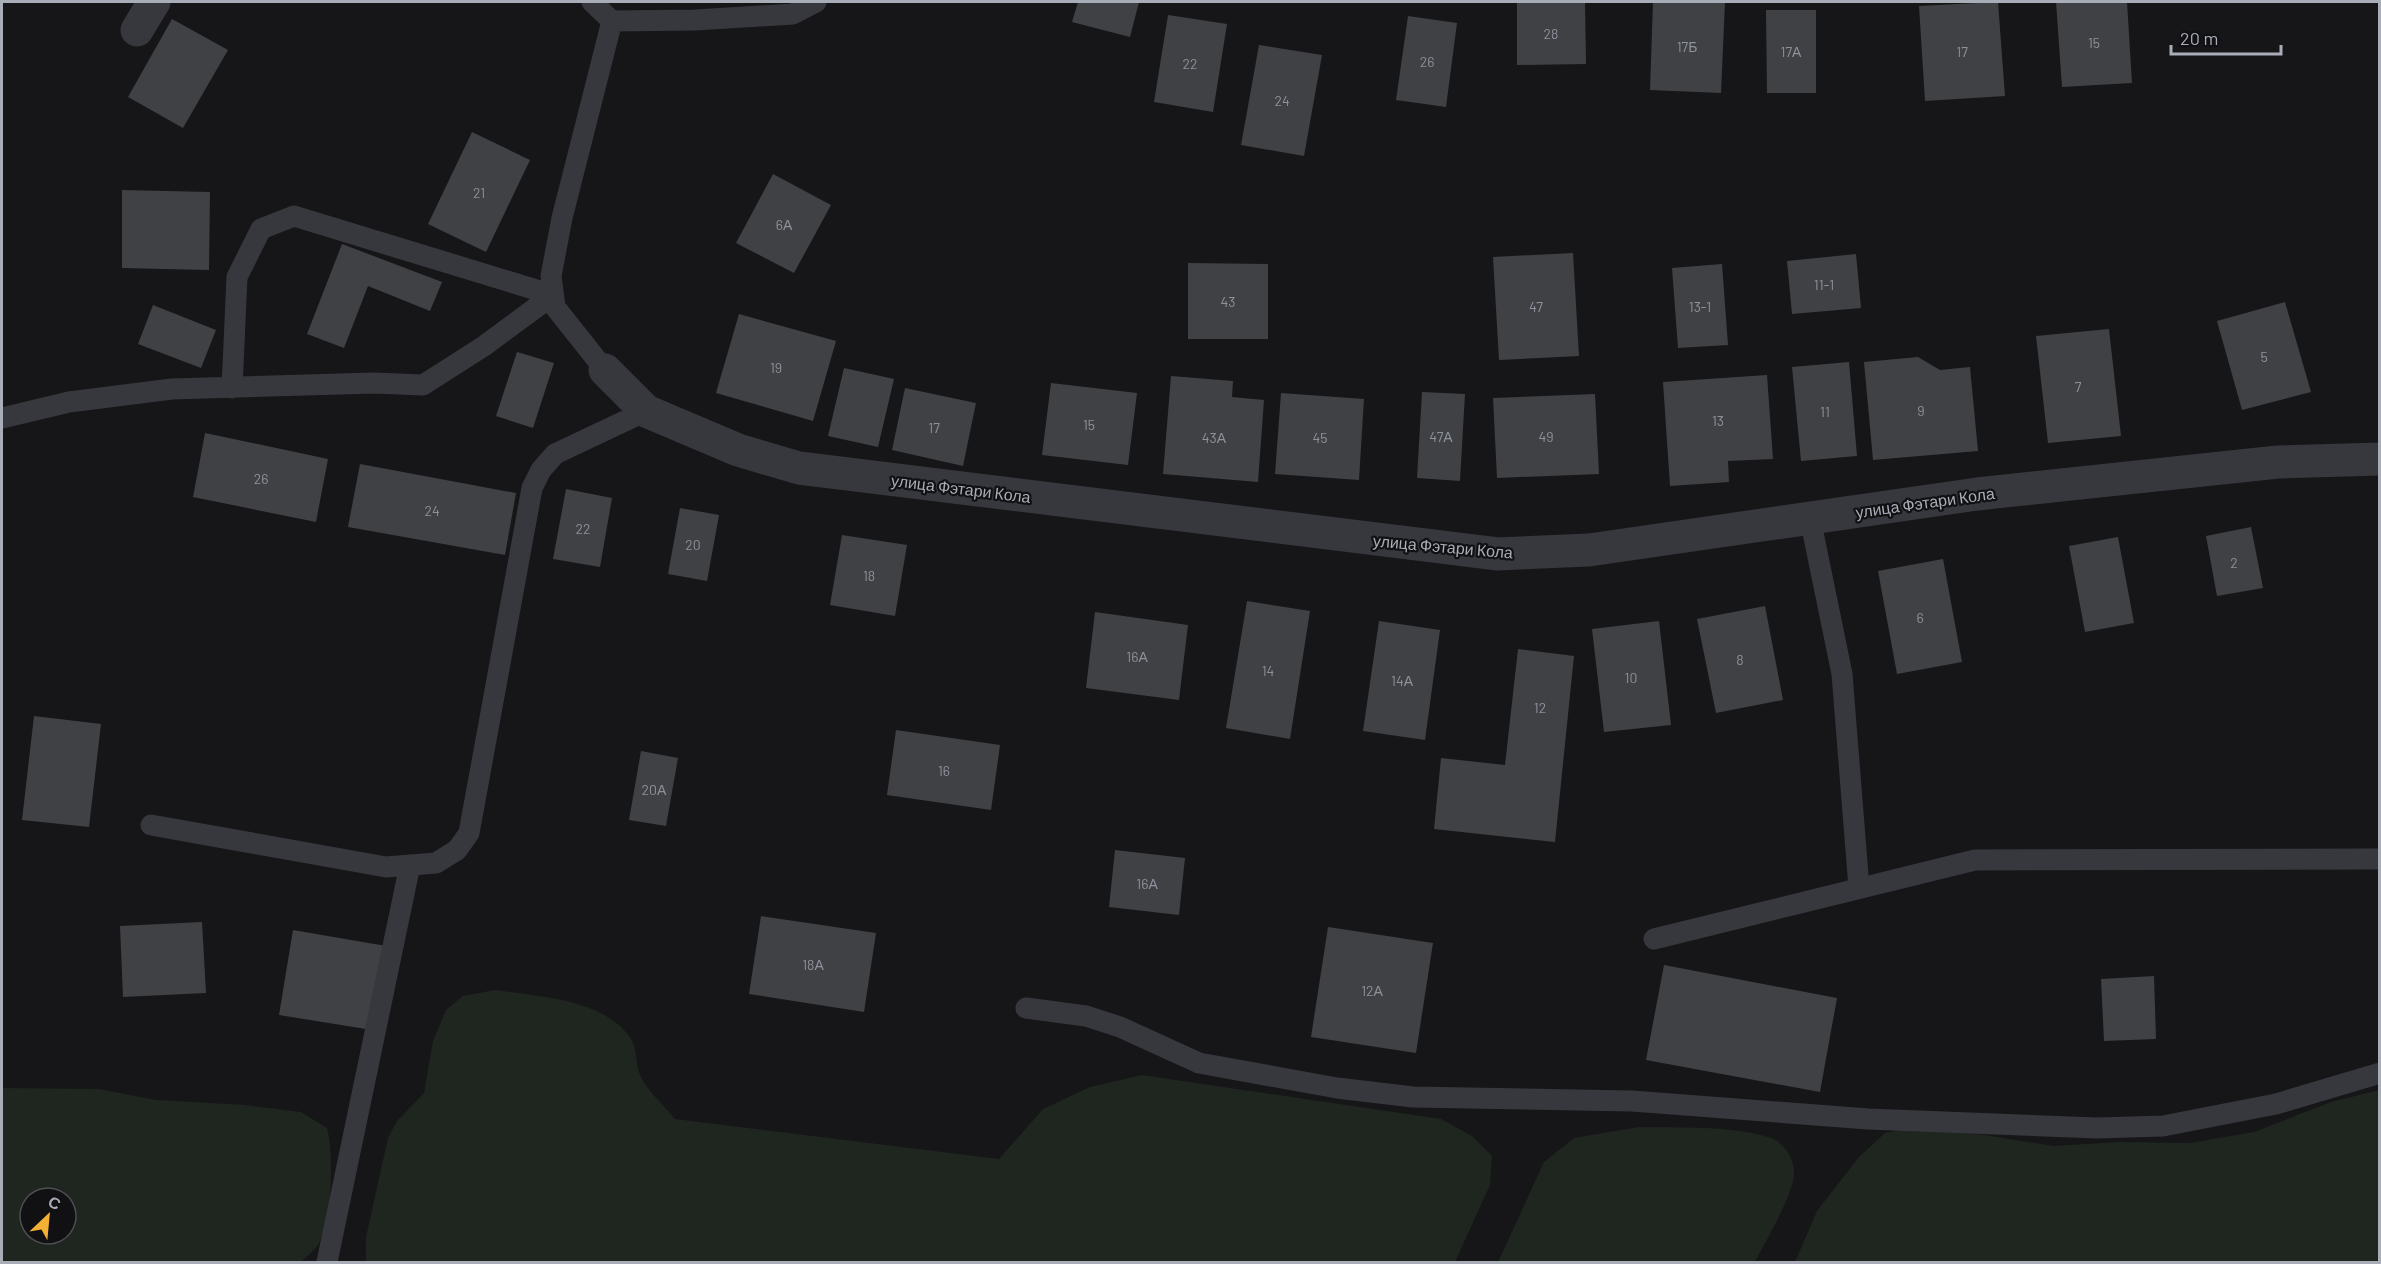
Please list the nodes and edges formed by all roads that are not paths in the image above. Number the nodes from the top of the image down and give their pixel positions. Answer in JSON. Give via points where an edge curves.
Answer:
{"nodes":[{"id":1,"x":154,"y":2,"type":"edge"},
{"id":2,"x":592,"y":2,"type":"edge"},
{"id":3,"x":816,"y":2,"type":"edge"},
{"id":4,"x":612,"y":21,"type":"junction"},
{"id":5,"x":137,"y":30,"type":"dead end"},
{"id":6,"x":554,"y":295,"type":"junction"},
{"id":7,"x":605,"y":370,"type":"joint"},
{"id":8,"x":232,"y":388,"type":"junction"},
{"id":9,"x":646,"y":411,"type":"junction"},
{"id":10,"x":2,"y":418,"type":"edge"},
{"id":11,"x":2379,"y":459,"type":"edge"},
{"id":12,"x":1810,"y":518,"type":"junction"},
{"id":13,"x":151,"y":825,"type":"dead end"},
{"id":14,"x":2379,"y":859,"type":"edge"},
{"id":15,"x":410,"y":865,"type":"junction"},
{"id":16,"x":1858,"y":888,"type":"junction"},
{"id":17,"x":1654,"y":939,"type":"dead end"},
{"id":18,"x":1026,"y":1008,"type":"dead end"},
{"id":19,"x":2379,"y":1073,"type":"edge"},
{"id":20,"x":327,"y":1263,"type":"edge"}],
"edges":[{"from":1,"to":5,"type":"street"},
{"from":2,"to":4,"type":"lane"},
{"from":3,"to":4,"type":"lane","via":[[793,14]]},
{"from":4,"to":6,"type":"lane","via":[[562,218],[551,276]]},
{"from":6,"to":7,"type":"lane","via":[[555,307]]},
{"from":6,"to":8,"type":"lane","via":[[423,385]]},
{"from":6,"to":8,"type":"lane","via":[[294,216],[261,229],[237,277]]},
{"from":7,"to":9,"type":"street","name":"улица Фэтари Кола"},
{"from":8,"to":10,"type":"lane","via":[[172,389],[69,402]]},
{"from":9,"to":12,"type":"street","name":"улица Фэтари Кола","via":[[738,450],[799,468],[1498,554],[1589,550]]},
{"from":9,"to":15,"type":"lane","via":[[555,454],[541,470],[532,488],[469,833],[457,850],[436,863]]},
{"from":11,"to":12,"type":"street","name":"улица Фэтари Кола","via":[[2278,462],[1977,494]]},
{"from":12,"to":16,"type":"lane","via":[[1842,674]]},
{"from":13,"to":15,"type":"lane","via":[[386,867]]},
{"from":14,"to":16,"type":"lane","via":[[1975,860]]},
{"from":15,"to":20,"type":"lane"},
{"from":16,"to":17,"type":"lane"},
{"from":18,"to":19,"type":"lane","via":[[1086,1016],[1199,1063],[1337,1088],[1413,1097],[1632,1101],[1868,1119],[2097,1128],[2163,1126],[2276,1104]]}]}
